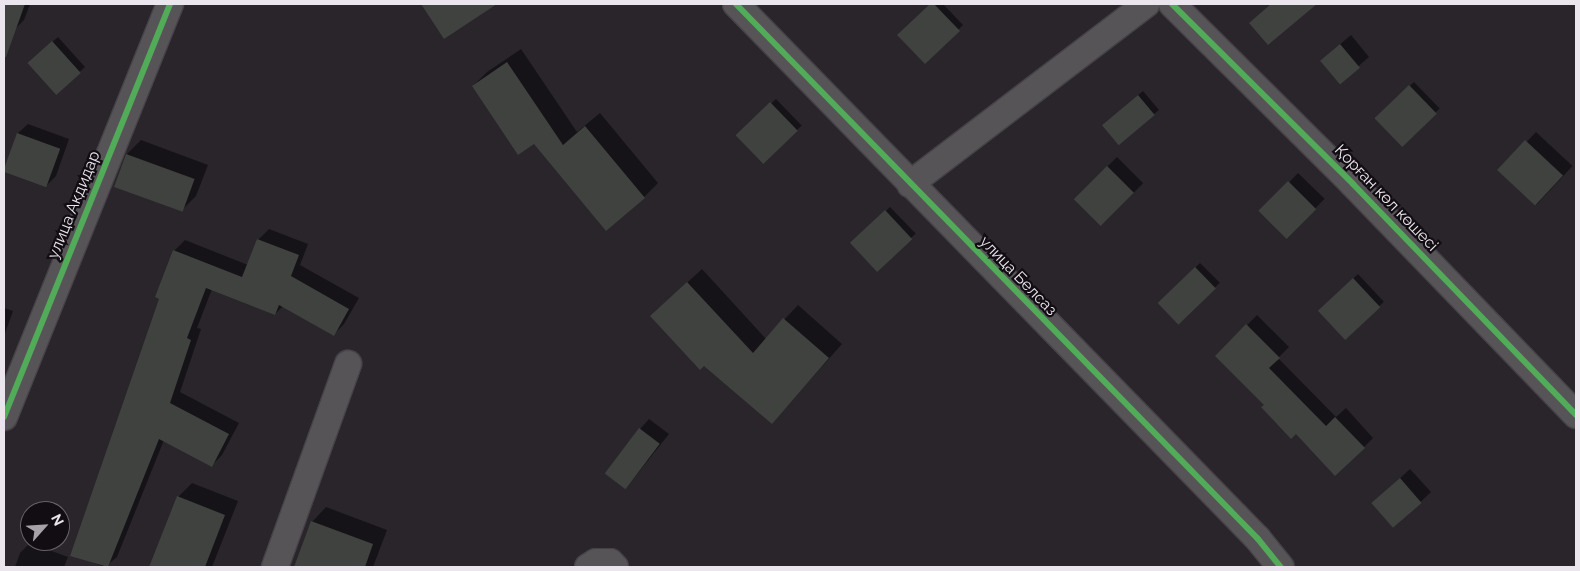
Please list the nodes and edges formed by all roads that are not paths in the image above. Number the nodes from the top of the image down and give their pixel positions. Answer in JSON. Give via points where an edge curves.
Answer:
{"nodes":[{"id":1,"x":170,"y":4,"type":"edge"},
{"id":2,"x":736,"y":4,"type":"edge"},
{"id":3,"x":1146,"y":4,"type":"edge"},
{"id":4,"x":1172,"y":4,"type":"edge"},
{"id":5,"x":910,"y":184,"type":"junction"},
{"id":6,"x":348,"y":364,"type":"dead end"},
{"id":7,"x":1576,"y":415,"type":"edge"},
{"id":8,"x":4,"y":417,"type":"edge"},
{"id":9,"x":275,"y":567,"type":"edge"},
{"id":10,"x":588,"y":567,"type":"edge"},
{"id":11,"x":615,"y":567,"type":"edge"},
{"id":12,"x":1280,"y":567,"type":"edge"}],
"edges":[{"from":1,"to":8,"type":"street","name":"улица Акдидар"},
{"from":2,"to":5,"type":"street","name":"улица Белсаз"},
{"from":3,"to":5,"type":"street"},
{"from":4,"to":7,"type":"street","name":"Қорған көл көшесі","via":[[1353,184]]},
{"from":5,"to":12,"type":"street","name":"улица Белсаз","via":[[1258,539]]},
{"from":6,"to":9,"type":"street"},
{"from":10,"to":11,"type":"street","via":[[596,562],[610,562]]}]}
